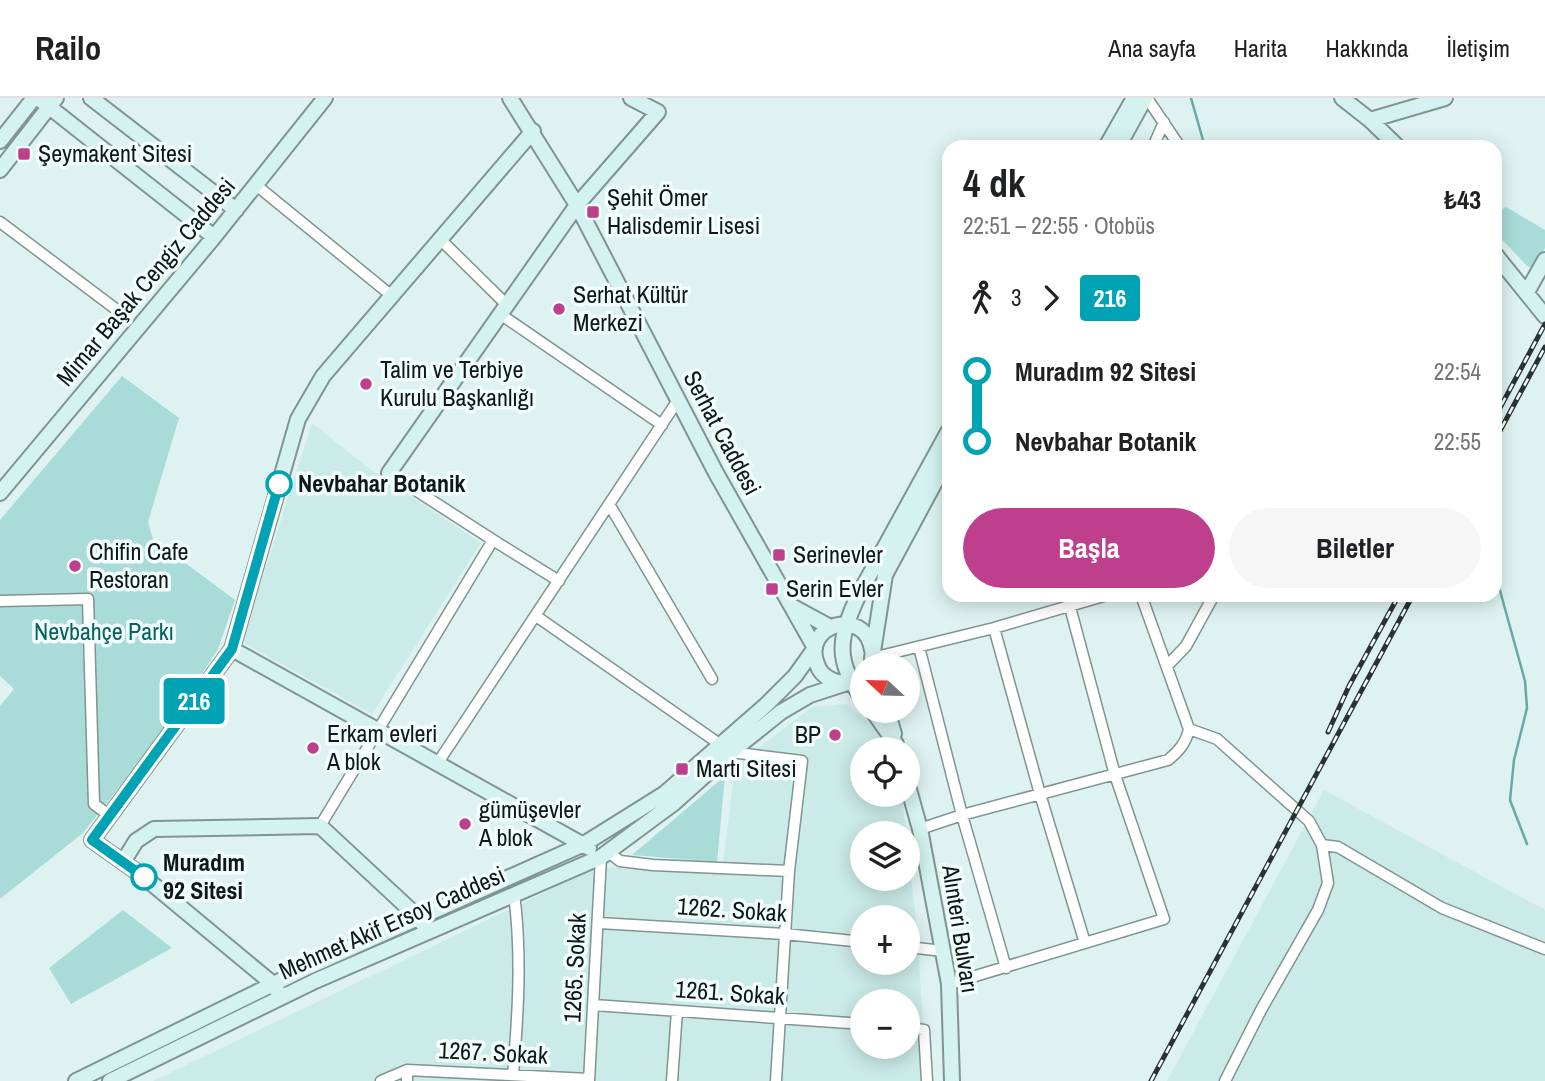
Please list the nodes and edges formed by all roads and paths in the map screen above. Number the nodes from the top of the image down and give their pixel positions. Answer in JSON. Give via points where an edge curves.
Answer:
{"nodes":[{"id":1,"x":91,"y":98,"type":"edge"},
{"id":2,"x":325,"y":98,"type":"edge"},
{"id":3,"x":510,"y":98,"type":"edge"},
{"id":4,"x":631,"y":98,"type":"edge"},
{"id":5,"x":1134,"y":98,"type":"edge"},
{"id":6,"x":1146,"y":98,"type":"edge"},
{"id":7,"x":1342,"y":98,"type":"edge"},
{"id":8,"x":1445,"y":98,"type":"edge"},
{"id":9,"x":44,"y":100,"type":"edge"},
{"id":10,"x":1370,"y":120,"type":"junction"},
{"id":11,"x":1164,"y":122,"type":"junction"},
{"id":12,"x":533,"y":131,"type":"junction"},
{"id":13,"x":1110,"y":140,"type":"edge"},
{"id":14,"x":1122,"y":140,"type":"edge"},
{"id":15,"x":1156,"y":140,"type":"edge"},
{"id":16,"x":1176,"y":140,"type":"edge"},
{"id":17,"x":1391,"y":140,"type":"edge"},
{"id":18,"x":0,"y":141,"type":"edge"},
{"id":19,"x":0,"y":170,"type":"edge"},
{"id":20,"x":256,"y":185,"type":"junction"},
{"id":21,"x":577,"y":205,"type":"junction"},
{"id":22,"x":236,"y":210,"type":"junction"},
{"id":23,"x":0,"y":222,"type":"edge"},
{"id":24,"x":214,"y":237,"type":"junction"},
{"id":25,"x":440,"y":239,"type":"junction"},
{"id":26,"x":1545,"y":260,"type":"edge"},
{"id":27,"x":1502,"y":262,"type":"edge"},
{"id":28,"x":1527,"y":292,"type":"junction"},
{"id":29,"x":392,"y":296,"type":"junction"},
{"id":30,"x":504,"y":310,"type":"junction"},
{"id":31,"x":121,"y":313,"type":"dead end"},
{"id":32,"x":1545,"y":316,"type":"edge"},
{"id":33,"x":678,"y":400,"type":"junction"},
{"id":34,"x":662,"y":425,"type":"junction"},
{"id":35,"x":942,"y":444,"type":"edge"},
{"id":36,"x":942,"y":469,"type":"edge"},
{"id":37,"x":389,"y":472,"type":"joint"},
{"id":38,"x":0,"y":493,"type":"edge"},
{"id":39,"x":609,"y":504,"type":"junction"},
{"id":40,"x":493,"y":540,"type":"junction"},
{"id":41,"x":559,"y":581,"type":"junction"},
{"id":42,"x":858,"y":596,"type":"junction"},
{"id":43,"x":0,"y":601,"type":"edge"},
{"id":44,"x":1085,"y":602,"type":"edge"},
{"id":45,"x":1143,"y":602,"type":"edge"},
{"id":46,"x":1210,"y":602,"type":"edge"},
{"id":47,"x":792,"y":606,"type":"junction"},
{"id":48,"x":1070,"y":607,"type":"junction"},
{"id":49,"x":536,"y":616,"type":"junction"},
{"id":50,"x":846,"y":624,"type":"junction"},
{"id":51,"x":830,"y":627,"type":"junction"},
{"id":52,"x":994,"y":628,"type":"junction"},
{"id":53,"x":919,"y":647,"type":"junction"},
{"id":54,"x":815,"y":648,"type":"junction"},
{"id":55,"x":232,"y":649,"type":"junction"},
{"id":56,"x":872,"y":653,"type":"edge"},
{"id":57,"x":874,"y":653,"type":"edge"},
{"id":58,"x":901,"y":653,"type":"edge"},
{"id":59,"x":1167,"y":666,"type":"junction"},
{"id":60,"x":850,"y":672,"type":"edge"},
{"id":61,"x":712,"y":678,"type":"dead end"},
{"id":62,"x":850,"y":678,"type":"edge"},
{"id":63,"x":850,"y":680,"type":"edge"},
{"id":64,"x":770,"y":711,"type":"junction"},
{"id":65,"x":1189,"y":729,"type":"junction"},
{"id":66,"x":377,"y":731,"type":"junction"},
{"id":67,"x":726,"y":749,"type":"junction"},
{"id":68,"x":437,"y":764,"type":"junction"},
{"id":69,"x":1115,"y":775,"type":"junction"},
{"id":70,"x":1040,"y":794,"type":"junction"},
{"id":71,"x":962,"y":815,"type":"junction"},
{"id":72,"x":110,"y":816,"type":"junction"},
{"id":73,"x":320,"y":826,"type":"junction"},
{"id":74,"x":920,"y":829,"type":"joint"},
{"id":75,"x":584,"y":844,"type":"junction"},
{"id":76,"x":1322,"y":845,"type":"junction"},
{"id":77,"x":604,"y":854,"type":"junction"},
{"id":78,"x":123,"y":862,"type":"junction"},
{"id":79,"x":789,"y":872,"type":"junction"},
{"id":80,"x":514,"y":894,"type":"junction"},
{"id":81,"x":419,"y":918,"type":"junction"},
{"id":82,"x":599,"y":923,"type":"junction"},
{"id":83,"x":427,"y":931,"type":"junction"},
{"id":84,"x":785,"y":934,"type":"junction"},
{"id":85,"x":850,"y":942,"type":"edge"},
{"id":86,"x":1085,"y":943,"type":"junction"},
{"id":87,"x":920,"y":948,"type":"edge"},
{"id":88,"x":1545,"y":950,"type":"edge"},
{"id":89,"x":943,"y":951,"type":"junction"},
{"id":90,"x":1006,"y":968,"type":"junction"},
{"id":91,"x":949,"y":984,"type":"junction"},
{"id":92,"x":277,"y":991,"type":"junction"},
{"id":93,"x":594,"y":1005,"type":"junction"},
{"id":94,"x":677,"y":1011,"type":"junction"},
{"id":95,"x":779,"y":1018,"type":"junction"},
{"id":96,"x":850,"y":1023,"type":"edge"},
{"id":97,"x":920,"y":1030,"type":"edge"},
{"id":98,"x":513,"y":1075,"type":"junction"},
{"id":99,"x":407,"y":1076,"type":"edge"},
{"id":100,"x":589,"y":1080,"type":"edge"},
{"id":101,"x":76,"y":1081,"type":"edge"},
{"id":102,"x":110,"y":1081,"type":"edge"},
{"id":103,"x":382,"y":1081,"type":"edge"},
{"id":104,"x":672,"y":1081,"type":"edge"},
{"id":105,"x":775,"y":1081,"type":"edge"},
{"id":106,"x":927,"y":1081,"type":"edge"},
{"id":107,"x":952,"y":1081,"type":"edge"},
{"id":108,"x":1225,"y":1081,"type":"edge"}],
"edges":[{"from":1,"to":22,"type":"main road"},
{"from":2,"to":20,"type":"main road","name":"Mimar Başak Cengiz Caddesi"},
{"from":3,"to":12,"type":"main road","name":"Serhat Caddesi"},
{"from":4,"to":21,"type":"main road","via":[[658,112]]},
{"from":5,"to":13,"type":"main road"},
{"from":6,"to":11,"type":"street"},
{"from":6,"to":14,"type":"main road"},
{"from":7,"to":10,"type":"main road"},
{"from":8,"to":10,"type":"main road"},
{"from":9,"to":18,"type":"main road"},
{"from":9,"to":19,"type":"main road"},
{"from":9,"to":24,"type":"main road"},
{"from":10,"to":17,"type":"main road"},
{"from":11,"to":15,"type":"street"},
{"from":11,"to":16,"type":"street"},
{"from":12,"to":21,"type":"main road","name":"Serhat Caddesi"},
{"from":12,"to":25,"type":"main road"},
{"from":20,"to":22,"type":"main road","name":"Mimar Başak Cengiz Caddesi"},
{"from":20,"to":29,"type":"street"},
{"from":21,"to":30,"type":"main road"},
{"from":21,"to":33,"type":"main road","name":"Serhat Caddesi"},
{"from":22,"to":24,"type":"main road","name":"Mimar Başak Cengiz Caddesi"},
{"from":23,"to":31,"type":"street"},
{"from":24,"to":38,"type":"main road","name":"Mimar Başak Cengiz Caddesi"},
{"from":25,"to":29,"type":"main road"},
{"from":25,"to":30,"type":"street"},
{"from":26,"to":28,"type":"main road"},
{"from":27,"to":28,"type":"main road"},
{"from":28,"to":32,"type":"main road"},
{"from":29,"to":55,"type":"main road","via":[[323,376],[298,418]]},
{"from":30,"to":34,"type":"street"},
{"from":30,"to":37,"type":"main road"},
{"from":33,"to":34,"type":"street"},
{"from":33,"to":47,"type":"main road","name":"Serhat Caddesi"},
{"from":34,"to":39,"type":"street"},
{"from":35,"to":42,"type":"main road"},
{"from":36,"to":57,"type":"main road","via":[[886,575]]},
{"from":37,"to":40,"type":"street"},
{"from":39,"to":41,"type":"street"},
{"from":39,"to":61,"type":"street"},
{"from":40,"to":41,"type":"street"},
{"from":40,"to":66,"type":"street"},
{"from":41,"to":49,"type":"street"},
{"from":42,"to":50,"type":"main road"},
{"from":42,"to":51,"type":"main road"},
{"from":43,"to":72,"type":"street","via":[[88,599],[94,804]]},
{"from":44,"to":48,"type":"street"},
{"from":45,"to":59,"type":"street"},
{"from":46,"to":59,"type":"street","via":[[1186,646]]},
{"from":47,"to":51,"type":"main road"},
{"from":47,"to":54,"type":"main road","name":"Serhat Caddesi"},
{"from":48,"to":52,"type":"street"},
{"from":48,"to":69,"type":"street"},
{"from":49,"to":67,"type":"street"},
{"from":49,"to":68,"type":"street"},
{"from":50,"to":51,"type":"main road"},
{"from":50,"to":56,"type":"main road","via":[[867,635]]},
{"from":50,"to":60,"type":"main road","via":[[841,647],[844,667]]},
{"from":51,"to":54,"type":"main road","name":"Mehmet Akif Ersoy Caddesi"},
{"from":52,"to":53,"type":"street"},
{"from":52,"to":70,"type":"street"},
{"from":53,"to":58,"type":"street"},
{"from":53,"to":71,"type":"street"},
{"from":54,"to":62,"type":"main road","name":"Serhat Caddesi","via":[[817,667],[823,674],[831,680]]},
{"from":54,"to":64,"type":"main road","name":"Mehmet Akif Ersoy Caddesi"},
{"from":55,"to":66,"type":"main road"},
{"from":55,"to":72,"type":"main road"},
{"from":59,"to":65,"type":"street"},
{"from":63,"to":64,"type":"main road","name":"Mehmet Akif Ersoy Caddesi"},
{"from":64,"to":67,"type":"main road","name":"Mehmet Akif Ersoy Caddesi"},
{"from":65,"to":69,"type":"street","via":[[1181,749],[1168,760]]},
{"from":65,"to":76,"type":"street","via":[[1217,739],[1309,821]]},
{"from":66,"to":68,"type":"main road"},
{"from":66,"to":73,"type":"street"},
{"from":67,"to":75,"type":"main road","name":"Mehmet Akif Ersoy Caddesi"},
{"from":67,"to":77,"type":"main road","name":"Mehmet Akif Ersoy Caddesi","via":[[674,803]]},
{"from":67,"to":79,"type":"street","via":[[802,761]]},
{"from":68,"to":75,"type":"main road"},
{"from":69,"to":70,"type":"street"},
{"from":69,"to":86,"type":"street","via":[[1164,919]]},
{"from":70,"to":71,"type":"street"},
{"from":70,"to":86,"type":"street"},
{"from":71,"to":74,"type":"street"},
{"from":71,"to":90,"type":"street"},
{"from":72,"to":78,"type":"main road","via":[[92,840]]},
{"from":73,"to":78,"type":"main road","via":[[154,829],[136,841]]},
{"from":73,"to":81,"type":"main road"},
{"from":74,"to":89,"type":"main road","name":"Alınteri Bulvarı"},
{"from":75,"to":77,"type":"main road"},
{"from":75,"to":81,"type":"main road","name":"Mehmet Akif Ersoy Caddesi"},
{"from":76,"to":88,"type":"street","via":[[1338,848],[1443,908]]},
{"from":76,"to":108,"type":"street","via":[[1328,883],[1322,903]]},
{"from":77,"to":79,"type":"street","via":[[653,865]]},
{"from":77,"to":80,"type":"main road","name":"Mehmet Akif Ersoy Caddesi"},
{"from":77,"to":82,"type":"street","name":"1265. Sokak"},
{"from":78,"to":92,"type":"main road"},
{"from":79,"to":84,"type":"street"},
{"from":80,"to":83,"type":"main road","name":"Mehmet Akif Ersoy Caddesi"},
{"from":80,"to":98,"type":"street","via":[[519,970]]},
{"from":81,"to":83,"type":"main road"},
{"from":81,"to":92,"type":"main road","name":"Mehmet Akif Ersoy Caddesi"},
{"from":82,"to":84,"type":"street","name":"1262. Sokak"},
{"from":82,"to":93,"type":"street","name":"1265. Sokak"},
{"from":83,"to":92,"type":"main road","name":"Mehmet Akif Ersoy Caddesi"},
{"from":84,"to":85,"type":"street","name":"1262. Sokak"},
{"from":84,"to":95,"type":"street"},
{"from":86,"to":90,"type":"street"},
{"from":87,"to":89,"type":"street"},
{"from":89,"to":91,"type":"main road","name":"Alınteri Bulvarı"},
{"from":90,"to":91,"type":"street"},
{"from":91,"to":107,"type":"main road","name":"Alınteri Bulvarı"},
{"from":92,"to":101,"type":"main road","name":"Mehmet Akif Ersoy Caddesi"},
{"from":92,"to":102,"type":"main road","name":"Mehmet Akif Ersoy Caddesi"},
{"from":93,"to":94,"type":"street","name":"1261. Sokak"},
{"from":93,"to":100,"type":"street","name":"1265. Sokak"},
{"from":94,"to":95,"type":"street","name":"1261. Sokak"},
{"from":94,"to":104,"type":"street"},
{"from":95,"to":96,"type":"street","name":"1261. Sokak"},
{"from":95,"to":105,"type":"street"},
{"from":97,"to":106,"type":"street","via":[[924,1030]]},
{"from":98,"to":99,"type":"street","name":"1267. Sokak"},
{"from":98,"to":100,"type":"street","name":"1267. Sokak"},
{"from":99,"to":103,"type":"street"}]}
